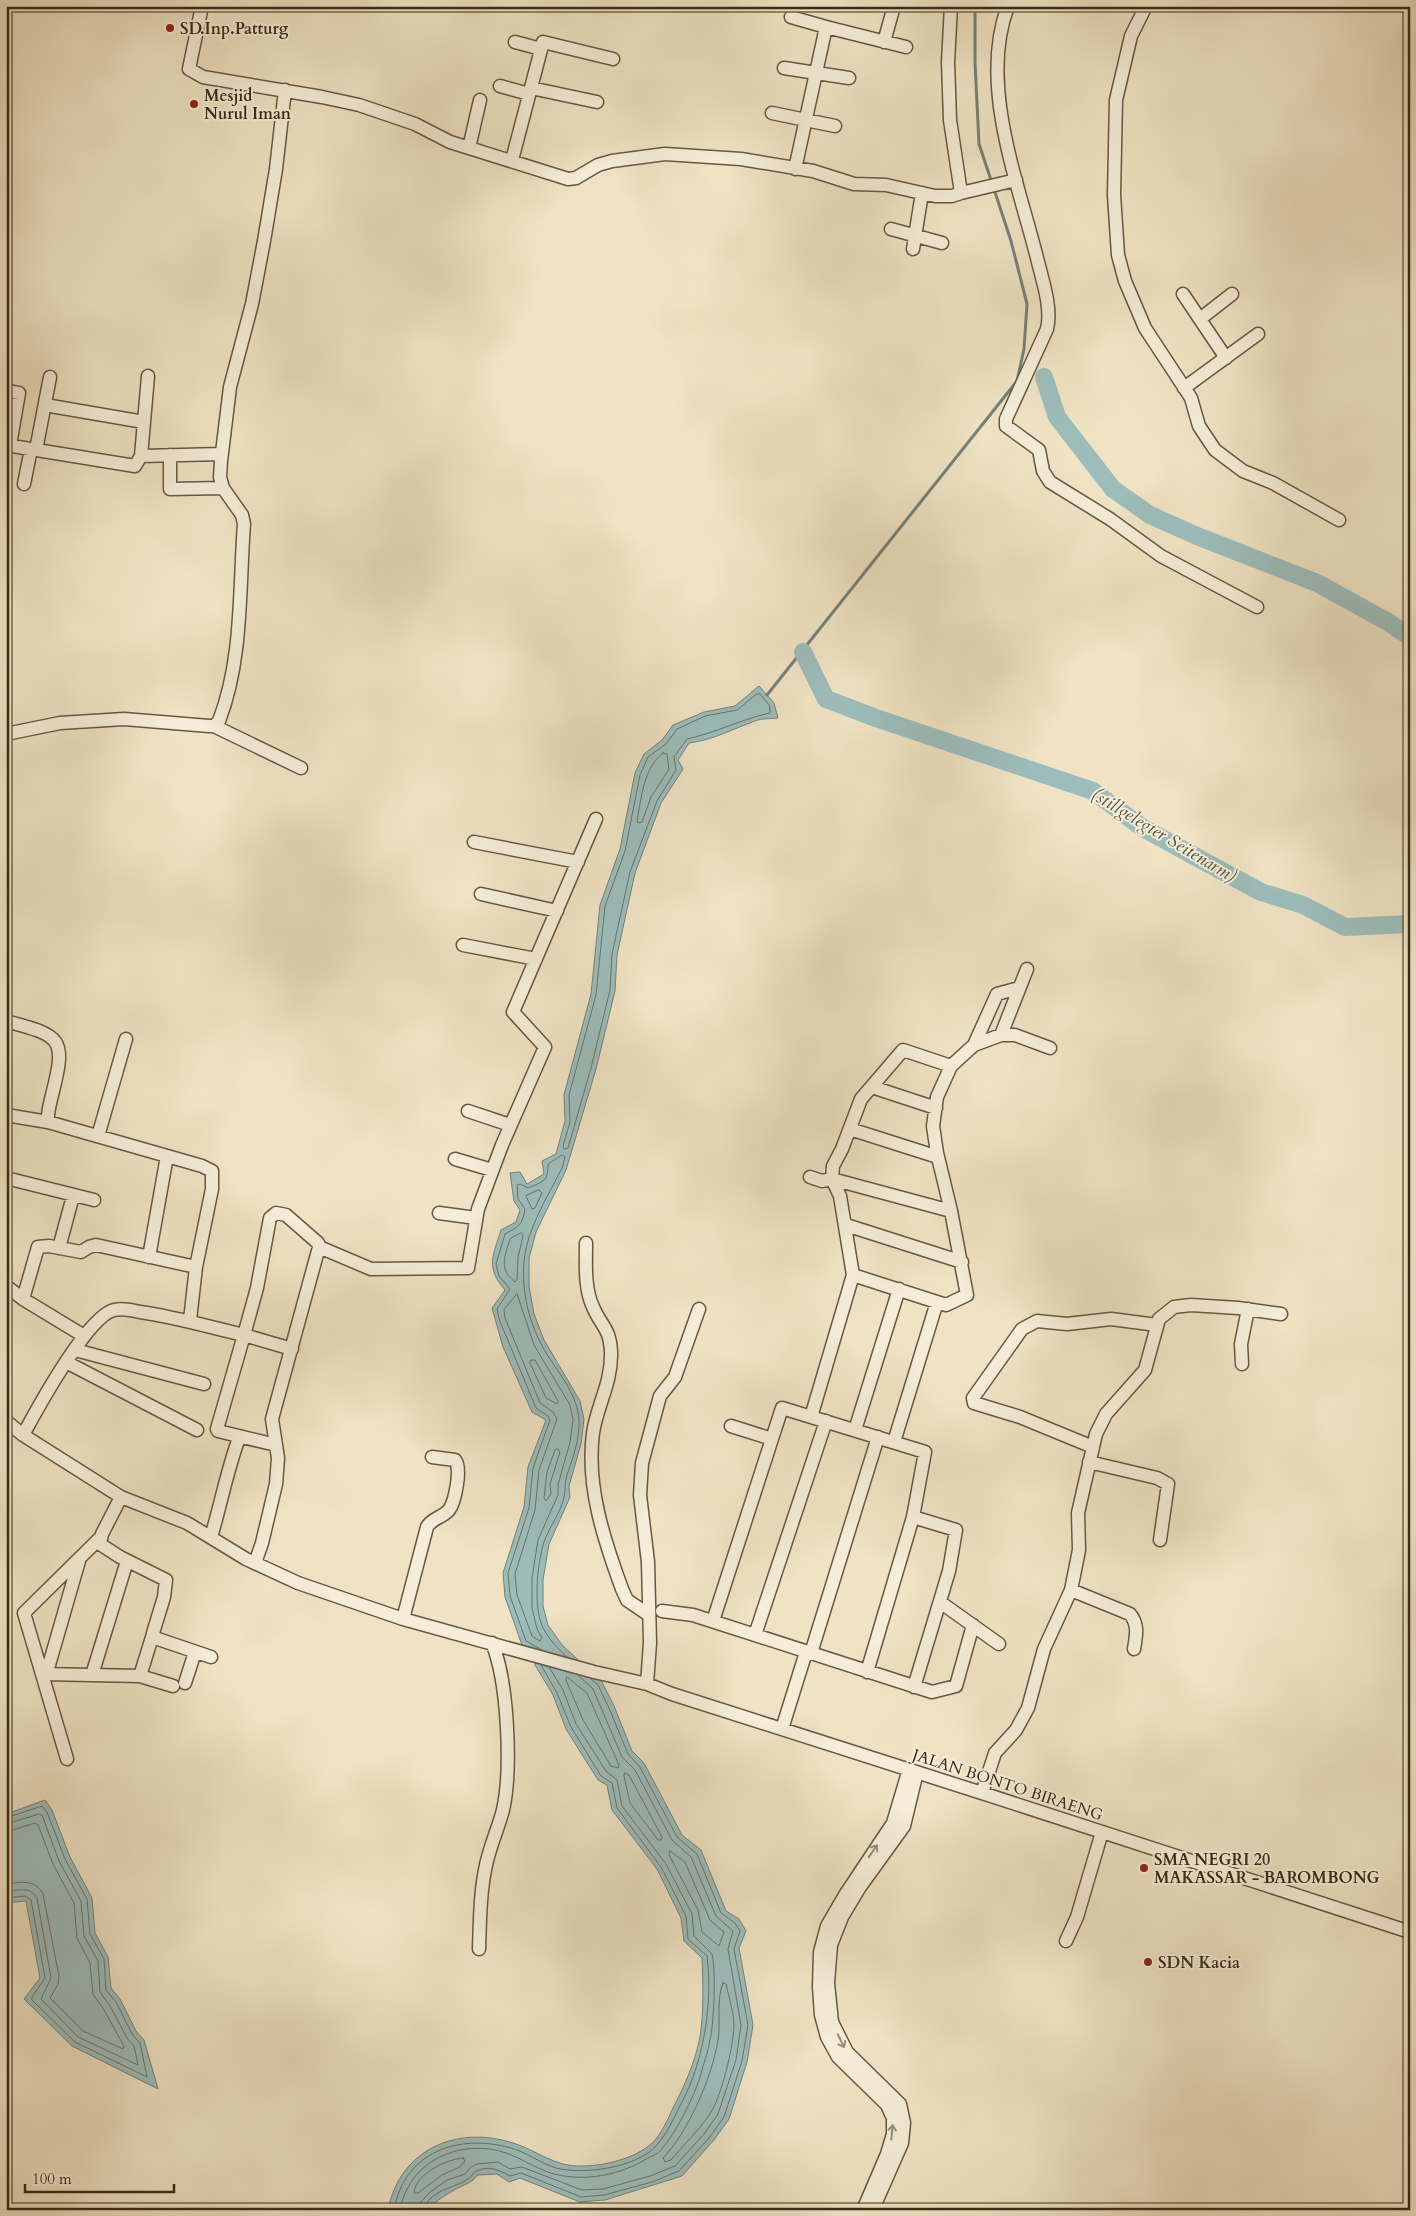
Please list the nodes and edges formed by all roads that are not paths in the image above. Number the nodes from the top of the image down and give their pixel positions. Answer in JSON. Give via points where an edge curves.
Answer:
{"nodes":[{"id":1,"x":202,"y":6,"type":"edge"},
{"id":2,"x":894,"y":6,"type":"edge"},
{"id":3,"x":951,"y":6,"type":"edge"},
{"id":4,"x":1008,"y":6,"type":"edge"},
{"id":5,"x":1146,"y":6,"type":"edge"},
{"id":6,"x":791,"y":17,"type":"dead end"},
{"id":7,"x":826,"y":27,"type":"junction"},
{"id":8,"x":515,"y":42,"type":"dead end"},
{"id":9,"x":884,"y":42,"type":"junction"},
{"id":10,"x":906,"y":47,"type":"dead end"},
{"id":11,"x":541,"y":49,"type":"junction"},
{"id":12,"x":613,"y":59,"type":"dead end"},
{"id":13,"x":784,"y":68,"type":"dead end"},
{"id":14,"x":817,"y":73,"type":"junction"},
{"id":15,"x":849,"y":78,"type":"dead end"},
{"id":16,"x":500,"y":86,"type":"dead end"},
{"id":17,"x":285,"y":90,"type":"junction"},
{"id":18,"x":530,"y":91,"type":"junction"},
{"id":19,"x":480,"y":100,"type":"dead end"},
{"id":20,"x":597,"y":102,"type":"dead end"},
{"id":21,"x":772,"y":113,"type":"dead end"},
{"id":22,"x":807,"y":120,"type":"junction"},
{"id":23,"x":835,"y":126,"type":"dead end"},
{"id":24,"x":469,"y":148,"type":"junction"},
{"id":25,"x":512,"y":160,"type":"junction"},
{"id":26,"x":795,"y":169,"type":"junction"},
{"id":27,"x":1010,"y":181,"type":"junction"},
{"id":28,"x":964,"y":192,"type":"junction"},
{"id":29,"x":922,"y":193,"type":"junction"},
{"id":30,"x":891,"y":229,"type":"dead end"},
{"id":31,"x":915,"y":236,"type":"junction"},
{"id":32,"x":942,"y":243,"type":"dead end"},
{"id":33,"x":913,"y":249,"type":"dead end"},
{"id":34,"x":1183,"y":294,"type":"dead end"},
{"id":35,"x":1232,"y":294,"type":"dead end"},
{"id":36,"x":1200,"y":319,"type":"junction"},
{"id":37,"x":1258,"y":334,"type":"dead end"},
{"id":38,"x":1226,"y":358,"type":"junction"},
{"id":39,"x":148,"y":376,"type":"dead end"},
{"id":40,"x":50,"y":377,"type":"dead end"},
{"id":41,"x":1184,"y":388,"type":"junction"},
{"id":42,"x":6,"y":391,"type":"edge"},
{"id":43,"x":44,"y":405,"type":"junction"},
{"id":44,"x":144,"y":422,"type":"junction"},
{"id":45,"x":8,"y":445,"type":"edge"},
{"id":46,"x":33,"y":449,"type":"junction"},
{"id":47,"x":222,"y":454,"type":"junction"},
{"id":48,"x":170,"y":455,"type":"junction"},
{"id":49,"x":141,"y":456,"type":"junction"},
{"id":50,"x":24,"y":484,"type":"dead end"},
{"id":51,"x":223,"y":488,"type":"junction"},
{"id":52,"x":1339,"y":520,"type":"dead end"},
{"id":53,"x":1257,"y":607,"type":"dead end"},
{"id":54,"x":214,"y":726,"type":"junction"},
{"id":55,"x":6,"y":734,"type":"edge"},
{"id":56,"x":301,"y":768,"type":"dead end"},
{"id":57,"x":596,"y":819,"type":"dead end"},
{"id":58,"x":474,"y":842,"type":"dead end"},
{"id":59,"x":578,"y":862,"type":"junction"},
{"id":60,"x":481,"y":894,"type":"dead end"},
{"id":61,"x":557,"y":911,"type":"junction"},
{"id":62,"x":464,"y":945,"type":"dead end"},
{"id":63,"x":536,"y":958,"type":"junction"},
{"id":64,"x":1027,"y":969,"type":"dead end"},
{"id":65,"x":1019,"y":988,"type":"junction"},
{"id":66,"x":6,"y":1021,"type":"edge"},
{"id":67,"x":1001,"y":1035,"type":"junction"},
{"id":68,"x":126,"y":1039,"type":"dead end"},
{"id":69,"x":974,"y":1045,"type":"junction"},
{"id":70,"x":1050,"y":1048,"type":"dead end"},
{"id":71,"x":951,"y":1066,"type":"junction"},
{"id":72,"x":872,"y":1087,"type":"junction"},
{"id":73,"x":936,"y":1108,"type":"junction"},
{"id":74,"x":468,"y":1111,"type":"dead end"},
{"id":75,"x":6,"y":1115,"type":"edge"},
{"id":76,"x":48,"y":1122,"type":"junction"},
{"id":77,"x":510,"y":1125,"type":"junction"},
{"id":78,"x":850,"y":1129,"type":"junction"},
{"id":79,"x":98,"y":1136,"type":"junction"},
{"id":80,"x":167,"y":1156,"type":"junction"},
{"id":81,"x":938,"y":1157,"type":"junction"},
{"id":82,"x":455,"y":1159,"type":"dead end"},
{"id":83,"x":492,"y":1170,"type":"junction"},
{"id":84,"x":810,"y":1177,"type":"dead end"},
{"id":85,"x":6,"y":1178,"type":"edge"},
{"id":86,"x":832,"y":1178,"type":"junction"},
{"id":87,"x":73,"y":1196,"type":"junction"},
{"id":88,"x":94,"y":1200,"type":"dead end"},
{"id":89,"x":951,"y":1211,"type":"junction"},
{"id":90,"x":439,"y":1214,"type":"dead end"},
{"id":91,"x":476,"y":1218,"type":"junction"},
{"id":92,"x":846,"y":1225,"type":"junction"},
{"id":93,"x":586,"y":1243,"type":"dead end"},
{"id":94,"x":319,"y":1247,"type":"junction"},
{"id":95,"x":59,"y":1248,"type":"junction"},
{"id":96,"x":149,"y":1257,"type":"junction"},
{"id":97,"x":962,"y":1262,"type":"junction"},
{"id":98,"x":196,"y":1267,"type":"junction"},
{"id":99,"x":853,"y":1275,"type":"junction"},
{"id":100,"x":6,"y":1286,"type":"edge"},
{"id":101,"x":899,"y":1289,"type":"junction"},
{"id":102,"x":23,"y":1299,"type":"junction"},
{"id":103,"x":937,"y":1302,"type":"junction"},
{"id":104,"x":699,"y":1309,"type":"dead end"},
{"id":105,"x":1248,"y":1309,"type":"junction"},
{"id":106,"x":1281,"y":1314,"type":"dead end"},
{"id":107,"x":190,"y":1320,"type":"junction"},
{"id":108,"x":1157,"y":1325,"type":"junction"},
{"id":109,"x":244,"y":1335,"type":"junction"},
{"id":110,"x":84,"y":1336,"type":"junction"},
{"id":111,"x":292,"y":1349,"type":"junction"},
{"id":112,"x":75,"y":1350,"type":"junction"},
{"id":113,"x":66,"y":1362,"type":"junction"},
{"id":114,"x":1242,"y":1364,"type":"dead end"},
{"id":115,"x":204,"y":1384,"type":"dead end"},
{"id":116,"x":811,"y":1417,"type":"junction"},
{"id":117,"x":6,"y":1421,"type":"edge"},
{"id":118,"x":826,"y":1421,"type":"junction"},
{"id":119,"x":731,"y":1426,"type":"dead end"},
{"id":120,"x":197,"y":1430,"type":"dead end"},
{"id":121,"x":855,"y":1430,"type":"junction"},
{"id":122,"x":23,"y":1435,"type":"junction"},
{"id":123,"x":878,"y":1437,"type":"junction"},
{"id":124,"x":239,"y":1438,"type":"junction"},
{"id":125,"x":772,"y":1439,"type":"junction"},
{"id":126,"x":894,"y":1442,"type":"junction"},
{"id":127,"x":276,"y":1445,"type":"junction"},
{"id":128,"x":1093,"y":1447,"type":"junction"},
{"id":129,"x":432,"y":1457,"type":"dead end"},
{"id":130,"x":1089,"y":1462,"type":"junction"},
{"id":131,"x":122,"y":1497,"type":"junction"},
{"id":132,"x":913,"y":1517,"type":"junction"},
{"id":133,"x":211,"y":1537,"type":"junction"},
{"id":134,"x":100,"y":1538,"type":"junction"},
{"id":135,"x":1160,"y":1540,"type":"dead end"},
{"id":136,"x":80,"y":1558,"type":"junction"},
{"id":137,"x":127,"y":1561,"type":"junction"},
{"id":138,"x":255,"y":1563,"type":"junction"},
{"id":139,"x":1071,"y":1590,"type":"junction"},
{"id":140,"x":940,"y":1602,"type":"junction"},
{"id":141,"x":662,"y":1611,"type":"dead end"},
{"id":142,"x":648,"y":1615,"type":"junction"},
{"id":143,"x":403,"y":1618,"type":"junction"},
{"id":144,"x":713,"y":1621,"type":"junction"},
{"id":145,"x":973,"y":1625,"type":"junction"},
{"id":146,"x":153,"y":1634,"type":"junction"},
{"id":147,"x":755,"y":1635,"type":"junction"},
{"id":148,"x":492,"y":1643,"type":"junction"},
{"id":149,"x":999,"y":1644,"type":"dead end"},
{"id":150,"x":1134,"y":1648,"type":"dead end"},
{"id":151,"x":195,"y":1652,"type":"junction"},
{"id":152,"x":811,"y":1653,"type":"junction"},
{"id":153,"x":211,"y":1657,"type":"dead end"},
{"id":154,"x":867,"y":1672,"type":"junction"},
{"id":155,"x":42,"y":1674,"type":"junction"},
{"id":156,"x":92,"y":1675,"type":"junction"},
{"id":157,"x":140,"y":1676,"type":"junction"},
{"id":158,"x":646,"y":1684,"type":"junction"},
{"id":159,"x":914,"y":1687,"type":"junction"},
{"id":160,"x":786,"y":1730,"type":"junction"},
{"id":161,"x":67,"y":1759,"type":"dead end"},
{"id":162,"x":913,"y":1771,"type":"junction"},
{"id":163,"x":982,"y":1793,"type":"junction"},
{"id":164,"x":1102,"y":1832,"type":"junction"},
{"id":165,"x":1410,"y":1932,"type":"edge"},
{"id":166,"x":1066,"y":1941,"type":"dead end"},
{"id":167,"x":479,"y":1949,"type":"dead end"},
{"id":168,"x":864,"y":2210,"type":"edge"},
{"id":169,"x":873,"y":2210,"type":"edge"}],
"edges":[{"from":1,"to":17,"type":"street","via":[[189,69],[211,79]]},
{"from":2,"to":9,"type":"street"},
{"from":3,"to":28,"type":"street","via":[[948,62],[950,120]]},
{"from":4,"to":27,"type":"street","via":[[1001,33],[998,84]]},
{"from":5,"to":41,"type":"street","via":[[1130,36],[1116,100],[1114,195],[1118,255],[1145,328]]},
{"from":6,"to":7,"type":"street"},
{"from":7,"to":9,"type":"street"},
{"from":7,"to":14,"type":"street"},
{"from":8,"to":11,"type":"street"},
{"from":9,"to":10,"type":"street"},
{"from":11,"to":12,"type":"street","via":[[543,42]]},
{"from":11,"to":18,"type":"street"},
{"from":13,"to":14,"type":"street"},
{"from":14,"to":15,"type":"street"},
{"from":14,"to":22,"type":"street"},
{"from":16,"to":18,"type":"street"},
{"from":17,"to":24,"type":"street","via":[[395,116]]},
{"from":17,"to":47,"type":"street","via":[[276,169],[252,304],[230,387]]},
{"from":18,"to":20,"type":"street"},
{"from":18,"to":25,"type":"street"},
{"from":19,"to":24,"type":"street"},
{"from":21,"to":22,"type":"street"},
{"from":22,"to":23,"type":"street"},
{"from":22,"to":26,"type":"street"},
{"from":24,"to":25,"type":"street"},
{"from":25,"to":26,"type":"street","via":[[573,179],[612,161],[665,154],[741,159]]},
{"from":26,"to":29,"type":"street","via":[[830,175],[854,184],[886,185]]},
{"from":27,"to":28,"type":"street"},
{"from":27,"to":53,"type":"street","via":[[1041,272],[1048,324],[1006,419],[1006,426],[1039,450],[1043,471],[1050,482],[1161,556]]},
{"from":28,"to":29,"type":"street","via":[[952,196]]},
{"from":29,"to":31,"type":"street"},
{"from":30,"to":31,"type":"street"},
{"from":31,"to":32,"type":"street"},
{"from":31,"to":33,"type":"street"},
{"from":34,"to":36,"type":"street"},
{"from":35,"to":36,"type":"street"},
{"from":36,"to":38,"type":"street"},
{"from":37,"to":38,"type":"street"},
{"from":38,"to":41,"type":"street"},
{"from":39,"to":44,"type":"street"},
{"from":40,"to":43,"type":"street"},
{"from":41,"to":52,"type":"street","via":[[1194,405],[1205,438],[1225,460]]},
{"from":42,"to":45,"type":"street","via":[[19,393]]},
{"from":43,"to":44,"type":"street"},
{"from":43,"to":46,"type":"street"},
{"from":44,"to":49,"type":"street"},
{"from":45,"to":46,"type":"street"},
{"from":46,"to":49,"type":"street","via":[[136,466]]},
{"from":46,"to":50,"type":"street"},
{"from":47,"to":48,"type":"street"},
{"from":47,"to":51,"type":"street","via":[[220,477]]},
{"from":48,"to":49,"type":"street"},
{"from":48,"to":51,"type":"street","via":[[170,489]]},
{"from":51,"to":54,"type":"street","via":[[242,515],[244,524],[232,677],[222,714]]},
{"from":54,"to":55,"type":"street","via":[[124,719],[60,724]]},
{"from":54,"to":56,"type":"street"},
{"from":57,"to":59,"type":"street"},
{"from":58,"to":59,"type":"street"},
{"from":59,"to":61,"type":"street"},
{"from":60,"to":61,"type":"street"},
{"from":61,"to":63,"type":"street"},
{"from":62,"to":63,"type":"street"},
{"from":63,"to":77,"type":"street","via":[[513,1012],[545,1047]]},
{"from":64,"to":65,"type":"street"},
{"from":65,"to":67,"type":"street"},
{"from":65,"to":69,"type":"street","via":[[997,994]]},
{"from":66,"to":76,"type":"street","via":[[48,1034],[54,1039],[60,1065]]},
{"from":67,"to":69,"type":"street"},
{"from":67,"to":70,"type":"street","via":[[1014,1034]]},
{"from":68,"to":79,"type":"street"},
{"from":69,"to":71,"type":"street"},
{"from":71,"to":72,"type":"street","via":[[903,1050]]},
{"from":71,"to":73,"type":"street","via":[[937,1097]]},
{"from":72,"to":73,"type":"street"},
{"from":72,"to":78,"type":"street","via":[[861,1099]]},
{"from":73,"to":81,"type":"street","via":[[933,1126]]},
{"from":74,"to":77,"type":"street"},
{"from":75,"to":76,"type":"street"},
{"from":76,"to":79,"type":"street"},
{"from":77,"to":83,"type":"street"},
{"from":78,"to":81,"type":"street"},
{"from":78,"to":86,"type":"street","via":[[833,1166]]},
{"from":79,"to":80,"type":"street"},
{"from":80,"to":96,"type":"street"},
{"from":80,"to":98,"type":"street","via":[[202,1166],[214,1175]]},
{"from":81,"to":89,"type":"street"},
{"from":82,"to":83,"type":"street"},
{"from":83,"to":91,"type":"street"},
{"from":84,"to":86,"type":"street","via":[[822,1181]]},
{"from":85,"to":87,"type":"street"},
{"from":86,"to":89,"type":"street"},
{"from":86,"to":92,"type":"street","via":[[840,1196]]},
{"from":87,"to":88,"type":"street"},
{"from":87,"to":95,"type":"street"},
{"from":89,"to":97,"type":"street"},
{"from":90,"to":91,"type":"street"},
{"from":91,"to":94,"type":"street","via":[[468,1268],[371,1269]]},
{"from":92,"to":97,"type":"street"},
{"from":92,"to":99,"type":"street"},
{"from":93,"to":142,"type":"street","via":[[589,1296],[608,1330],[611,1352],[608,1382],[593,1431],[590,1458],[592,1487],[622,1589],[627,1600]]},
{"from":94,"to":109,"type":"street","via":[[318,1242],[286,1215],[277,1212],[271,1216],[258,1288]]},
{"from":94,"to":111,"type":"street"},
{"from":95,"to":96,"type":"street","via":[[81,1252],[96,1246]]},
{"from":95,"to":102,"type":"street","via":[[38,1247]]},
{"from":96,"to":98,"type":"street"},
{"from":97,"to":103,"type":"street","via":[[967,1295],[946,1305]]},
{"from":98,"to":107,"type":"street"},
{"from":99,"to":101,"type":"street"},
{"from":99,"to":116,"type":"street"},
{"from":100,"to":102,"type":"street"},
{"from":101,"to":103,"type":"street"},
{"from":101,"to":121,"type":"street"},
{"from":102,"to":110,"type":"street"},
{"from":103,"to":126,"type":"street"},
{"from":104,"to":142,"type":"street","via":[[675,1377],[660,1396],[642,1464],[640,1495],[648,1562]]},
{"from":105,"to":106,"type":"street"},
{"from":105,"to":108,"type":"street","via":[[1183,1306],[1164,1313]]},
{"from":105,"to":114,"type":"street","via":[[1241,1344]]},
{"from":107,"to":109,"type":"street","via":[[209,1328]]},
{"from":107,"to":110,"type":"street","via":[[115,1310],[103,1316]]},
{"from":108,"to":128,"type":"street","via":[[1145,1370],[1106,1414]]},
{"from":108,"to":128,"type":"street","via":[[1111,1319],[1068,1324],[1031,1323],[1022,1329],[972,1398],[974,1403],[1020,1417]]},
{"from":109,"to":111,"type":"street"},
{"from":109,"to":124,"type":"street","via":[[217,1429]]},
{"from":110,"to":112,"type":"street"},
{"from":111,"to":127,"type":"street","via":[[272,1419]]},
{"from":112,"to":113,"type":"street"},
{"from":112,"to":115,"type":"street"},
{"from":113,"to":120,"type":"street"},
{"from":113,"to":122,"type":"street"},
{"from":116,"to":118,"type":"street"},
{"from":116,"to":125,"type":"street","via":[[782,1408]]},
{"from":117,"to":122,"type":"street","name":"JALAN BONTO BIRAENG"},
{"from":118,"to":121,"type":"street"},
{"from":118,"to":147,"type":"street"},
{"from":119,"to":125,"type":"street"},
{"from":121,"to":123,"type":"street"},
{"from":122,"to":131,"type":"street","name":"JALAN BONTO BIRAENG"},
{"from":123,"to":126,"type":"street"},
{"from":123,"to":152,"type":"street"},
{"from":124,"to":127,"type":"street"},
{"from":124,"to":133,"type":"street","via":[[229,1464]]},
{"from":125,"to":144,"type":"street"},
{"from":126,"to":132,"type":"street","via":[[925,1452]]},
{"from":127,"to":138,"type":"street","via":[[276,1484]]},
{"from":128,"to":130,"type":"street"},
{"from":129,"to":143,"type":"street","via":[[455,1460],[458,1472],[450,1508],[427,1527]]},
{"from":130,"to":135,"type":"street","via":[[1157,1478],[1168,1484]]},
{"from":130,"to":139,"type":"street","via":[[1078,1513],[1079,1550]]},
{"from":131,"to":133,"type":"street","name":"JALAN BONTO BIRAENG","via":[[188,1523]]},
{"from":131,"to":134,"type":"street"},
{"from":132,"to":140,"type":"street","via":[[956,1530]]},
{"from":132,"to":154,"type":"street"},
{"from":133,"to":138,"type":"street","name":"JALAN BONTO BIRAENG"},
{"from":134,"to":136,"type":"street"},
{"from":134,"to":137,"type":"street","via":[[101,1545]]},
{"from":136,"to":155,"type":"street","via":[[49,1665]]},
{"from":136,"to":155,"type":"street","via":[[24,1613]]},
{"from":137,"to":146,"type":"street","via":[[167,1580]]},
{"from":137,"to":156,"type":"street"},
{"from":138,"to":143,"type":"street","name":"JALAN BONTO BIRAENG","via":[[339,1598]]},
{"from":139,"to":150,"type":"street","via":[[1130,1614],[1136,1627]]},
{"from":139,"to":163,"type":"street","via":[[1044,1649],[1028,1708],[1016,1730],[995,1753]]},
{"from":140,"to":145,"type":"street"},
{"from":140,"to":159,"type":"street"},
{"from":141,"to":144,"type":"street"},
{"from":142,"to":158,"type":"street","via":[[650,1643]]},
{"from":143,"to":148,"type":"street","name":"JALAN BONTO BIRAENG"},
{"from":144,"to":147,"type":"street"},
{"from":145,"to":149,"type":"street"},
{"from":145,"to":159,"type":"street","via":[[956,1686],[932,1692]]},
{"from":146,"to":151,"type":"street","via":[[158,1639]]},
{"from":146,"to":157,"type":"street"},
{"from":147,"to":152,"type":"street"},
{"from":148,"to":158,"type":"street","name":"JALAN BONTO BIRAENG"},
{"from":148,"to":167,"type":"street","via":[[502,1679],[508,1770],[502,1811],[484,1874]]},
{"from":151,"to":153,"type":"street"},
{"from":151,"to":157,"type":"street","via":[[179,1684]]},
{"from":152,"to":154,"type":"street"},
{"from":152,"to":160,"type":"street"},
{"from":154,"to":159,"type":"street"},
{"from":155,"to":156,"type":"street"},
{"from":155,"to":161,"type":"street"},
{"from":156,"to":157,"type":"street"},
{"from":158,"to":160,"type":"street","name":"JALAN BONTO BIRAENG"},
{"from":160,"to":162,"type":"street","name":"JALAN BONTO BIRAENG"},
{"from":162,"to":163,"type":"street","name":"JALAN BONTO BIRAENG"},
{"from":168,"to":162,"type":"street","one_way":true,"via":[[887,2154],[893,2134],[892,2118],[887,2105],[838,2057],[827,2037],[821,2015],[820,1952],[827,1926],[893,1824]]},
{"from":162,"to":169,"type":"street","one_way":true,"via":[[904,1826],[856,1894],[831,1945],[828,1983],[832,2022],[847,2052],[900,2104],[904,2123],[902,2143]]},
{"from":163,"to":164,"type":"street","name":"JALAN BONTO BIRAENG"},
{"from":164,"to":165,"type":"street","name":"JALAN BONTO BIRAENG"},
{"from":164,"to":166,"type":"street","via":[[1077,1917]]}]}
